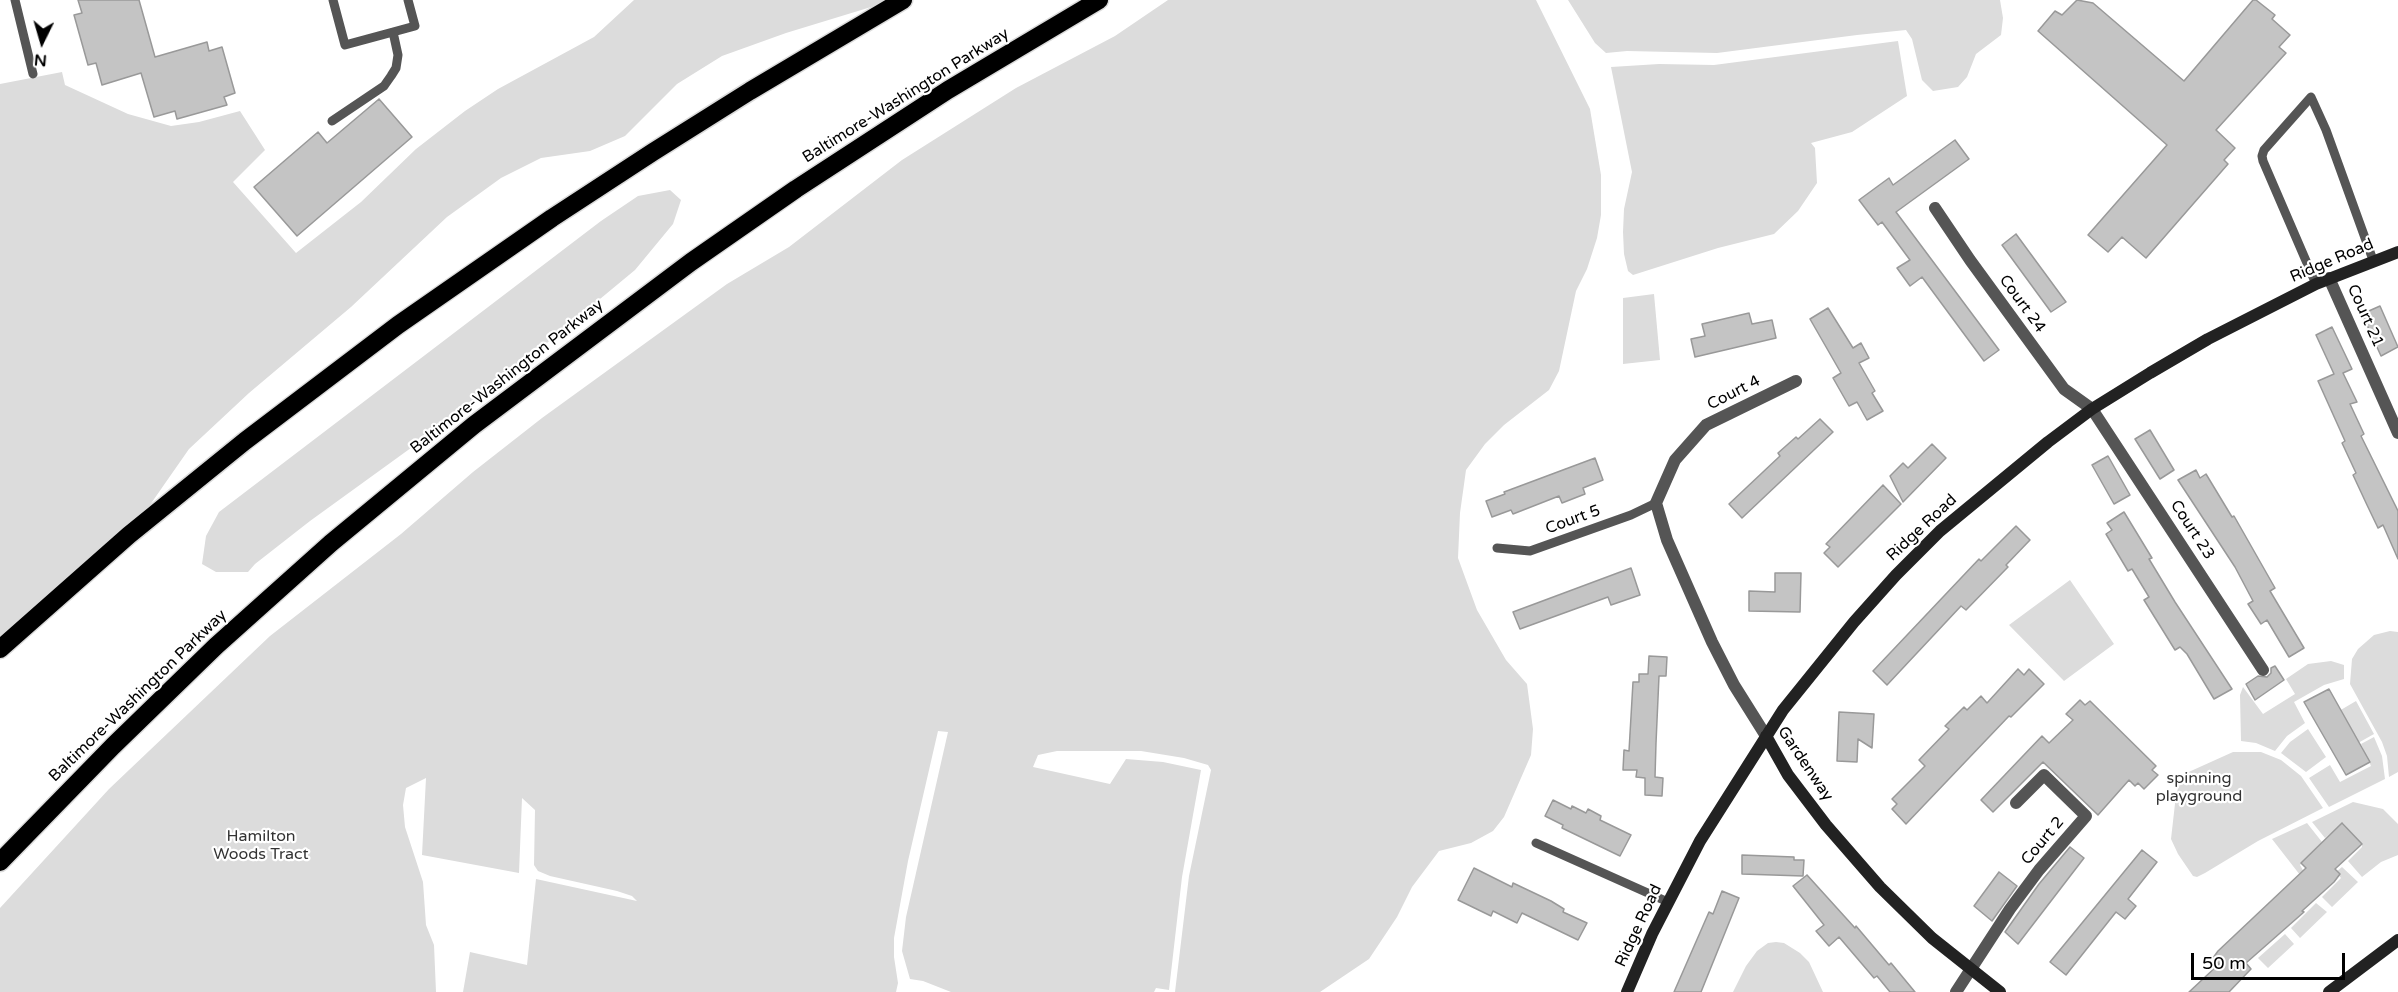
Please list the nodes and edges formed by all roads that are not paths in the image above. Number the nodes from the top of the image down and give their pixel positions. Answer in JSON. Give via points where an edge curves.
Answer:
{"nodes":[{"id":1,"x":15,"y":0,"type":"edge"},
{"id":2,"x":333,"y":0,"type":"edge"},
{"id":3,"x":408,"y":0,"type":"edge"},
{"id":4,"x":903,"y":0,"type":"edge"},
{"id":5,"x":1099,"y":0,"type":"edge"},
{"id":6,"x":393,"y":32,"type":"junction"},
{"id":7,"x":33,"y":74,"type":"dead end"},
{"id":8,"x":332,"y":121,"type":"dead end"},
{"id":9,"x":1935,"y":208,"type":"dead end"},
{"id":10,"x":2398,"y":252,"type":"edge"},
{"id":11,"x":2373,"y":260,"type":"junction"},
{"id":12,"x":2330,"y":278,"type":"junction"},
{"id":13,"x":2316,"y":284,"type":"junction"},
{"id":14,"x":1796,"y":381,"type":"dead end"},
{"id":15,"x":2092,"y":409,"type":"junction"},
{"id":16,"x":2398,"y":433,"type":"edge"},
{"id":17,"x":1656,"y":503,"type":"junction"},
{"id":18,"x":1497,"y":548,"type":"dead end"},
{"id":19,"x":0,"y":649,"type":"edge"},
{"id":20,"x":2264,"y":670,"type":"dead end"},
{"id":21,"x":1766,"y":736,"type":"junction"},
{"id":22,"x":2016,"y":802,"type":"dead end"},
{"id":23,"x":1536,"y":843,"type":"dead end"},
{"id":24,"x":0,"y":862,"type":"edge"},
{"id":25,"x":1668,"y":902,"type":"junction"},
{"id":26,"x":2398,"y":939,"type":"edge"},
{"id":27,"x":1970,"y":969,"type":"junction"},
{"id":28,"x":1627,"y":992,"type":"edge"},
{"id":29,"x":1956,"y":992,"type":"edge"},
{"id":30,"x":2000,"y":992,"type":"edge"},
{"id":31,"x":2329,"y":992,"type":"edge"}],
"edges":[{"from":1,"to":7,"type":"lane"},
{"from":2,"to":6,"type":"lane","via":[[345,45]]},
{"from":3,"to":6,"type":"lane","via":[[415,26]]},
{"from":4,"to":19,"type":"highway","via":[[653,152],[398,326],[245,441],[129,535]]},
{"from":5,"to":24,"type":"highway","name":"Baltimore-Washington Parkway","via":[[948,90],[777,202],[606,324],[474,425],[331,543],[216,646]]},
{"from":6,"to":8,"type":"lane","via":[[398,55],[391,76],[384,86]]},
{"from":9,"to":15,"type":"street","name":"Court 24","via":[[2064,389]]},
{"from":10,"to":11,"type":"street","name":"Ridge Road"},
{"from":11,"to":12,"type":"street","name":"Ridge Road"},
{"from":11,"to":13,"type":"lane","via":[[2312,97],[2262,156]]},
{"from":12,"to":13,"type":"street","name":"Ridge Road"},
{"from":12,"to":16,"type":"street","name":"Court 21"},
{"from":13,"to":15,"type":"street","name":"Ridge Road","via":[[2208,339]]},
{"from":14,"to":17,"type":"street","name":"Court 4","via":[[1706,425],[1675,460]]},
{"from":15,"to":20,"type":"street","name":"Court 23"},
{"from":15,"to":21,"type":"street","name":"Ridge Road","via":[[1940,531],[1896,575],[1854,622]]},
{"from":17,"to":18,"type":"lane","name":"Court 5","via":[[1530,551]]},
{"from":17,"to":21,"type":"street","name":"Gardenway","via":[[1667,540],[1712,642]]},
{"from":21,"to":25,"type":"street","name":"Ridge Road","via":[[1700,841]]},
{"from":21,"to":27,"type":"street","name":"Gardenway","via":[[1788,775],[1859,864],[1932,938]]},
{"from":22,"to":27,"type":"street","name":"Court 2","via":[[2043,775],[2086,816],[2027,886]]},
{"from":23,"to":25,"type":"lane"},
{"from":25,"to":28,"type":"street","name":"Ridge Road"},
{"from":26,"to":31,"type":"street"},
{"from":27,"to":29,"type":"street"},
{"from":27,"to":30,"type":"street","name":"Gardenway"}]}
